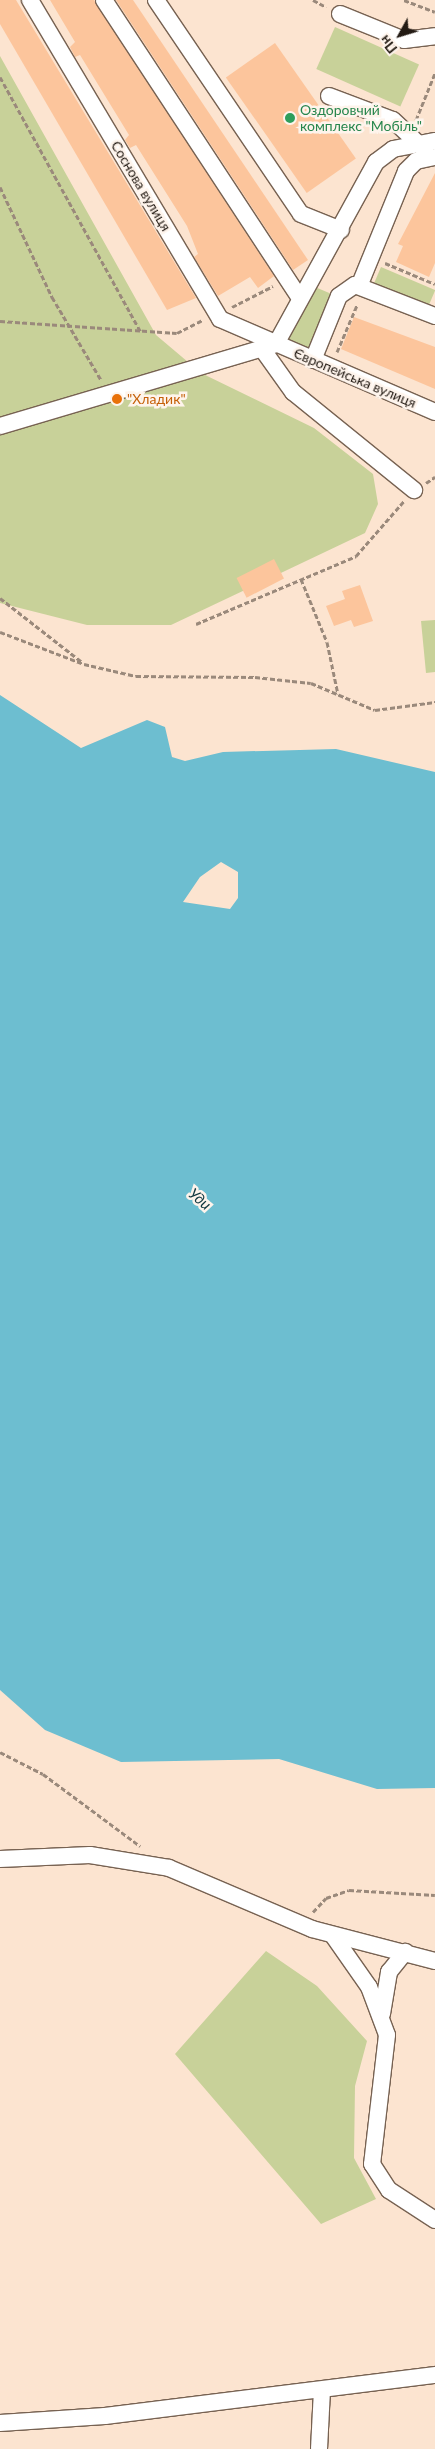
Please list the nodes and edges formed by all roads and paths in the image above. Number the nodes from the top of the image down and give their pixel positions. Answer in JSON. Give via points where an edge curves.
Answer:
{"nodes":[{"id":1,"x":30,"y":0,"type":"edge"},
{"id":2,"x":104,"y":0,"type":"edge"},
{"id":3,"x":156,"y":0,"type":"edge"},
{"id":4,"x":404,"y":0,"type":"edge"},
{"id":5,"x":435,"y":12,"type":"edge"},
{"id":6,"x":340,"y":14,"type":"dead end"},
{"id":7,"x":435,"y":36,"type":"edge"},
{"id":8,"x":0,"y":77,"type":"edge"},
{"id":9,"x":329,"y":96,"type":"dead end"},
{"id":10,"x":435,"y":141,"type":"edge"},
{"id":11,"x":418,"y":144,"type":"junction"},
{"id":12,"x":435,"y":157,"type":"edge"},
{"id":13,"x":0,"y":187,"type":"edge"},
{"id":14,"x":340,"y":230,"type":"junction"},
{"id":15,"x":371,"y":257,"type":"junction"},
{"id":16,"x":435,"y":284,"type":"edge"},
{"id":17,"x":362,"y":285,"type":"junction"},
{"id":18,"x":300,"y":298,"type":"junction"},
{"id":19,"x":435,"y":316,"type":"edge"},
{"id":20,"x":0,"y":321,"type":"edge"},
{"id":21,"x":70,"y":328,"type":"junction"},
{"id":22,"x":142,"y":332,"type":"junction"},
{"id":23,"x":177,"y":333,"type":"dead end"},
{"id":24,"x":269,"y":347,"type":"junction"},
{"id":25,"x":346,"y":356,"type":"dead end"},
{"id":26,"x":313,"y":360,"type":"junction"},
{"id":27,"x":107,"y":392,"type":"junction"},
{"id":28,"x":435,"y":412,"type":"edge"},
{"id":29,"x":0,"y":426,"type":"edge"},
{"id":30,"x":414,"y":490,"type":"joint"},
{"id":31,"x":301,"y":579,"type":"junction"},
{"id":32,"x":0,"y":598,"type":"edge"},
{"id":33,"x":196,"y":624,"type":"dead end"},
{"id":34,"x":0,"y":632,"type":"edge"},
{"id":35,"x":84,"y":664,"type":"junction"},
{"id":36,"x":338,"y":694,"type":"junction"},
{"id":37,"x":435,"y":702,"type":"edge"},
{"id":38,"x":0,"y":1752,"type":"edge"},
{"id":39,"x":145,"y":1850,"type":"dead end"},
{"id":40,"x":0,"y":1858,"type":"edge"},
{"id":41,"x":435,"y":1895,"type":"edge"},
{"id":42,"x":302,"y":1925,"type":"junction"},
{"id":43,"x":334,"y":1937,"type":"junction"},
{"id":44,"x":405,"y":1952,"type":"junction"},
{"id":45,"x":435,"y":1960,"type":"edge"},
{"id":46,"x":382,"y":2014,"type":"junction"},
{"id":47,"x":435,"y":2220,"type":"edge"},
{"id":48,"x":435,"y":2375,"type":"edge"},
{"id":49,"x":322,"y":2390,"type":"junction"},
{"id":50,"x":0,"y":2423,"type":"edge"},
{"id":51,"x":320,"y":2449,"type":"edge"}],
"edges":[{"from":1,"to":24,"type":"street","name":"Соснова вулиця","via":[[220,319]]},
{"from":2,"to":18,"type":"street"},
{"from":3,"to":14,"type":"street","via":[[301,214]]},
{"from":4,"to":5,"type":"path"},
{"from":6,"to":7,"type":"street","via":[[404,40]]},
{"from":8,"to":22,"type":"path"},
{"from":9,"to":11,"type":"street","via":[[393,120]]},
{"from":10,"to":11,"type":"street"},
{"from":11,"to":12,"type":"street"},
{"from":11,"to":14,"type":"street","via":[[393,149],[379,158]]},
{"from":12,"to":15,"type":"street","via":[[416,161],[406,171]]},
{"from":13,"to":21,"type":"path"},
{"from":14,"to":18,"type":"street"},
{"from":15,"to":16,"type":"path"},
{"from":15,"to":17,"type":"street"},
{"from":17,"to":19,"type":"street"},
{"from":17,"to":25,"type":"path","via":[[337,352]]},
{"from":17,"to":26,"type":"street","via":[[339,296]]},
{"from":18,"to":24,"type":"street"},
{"from":20,"to":21,"type":"path"},
{"from":21,"to":22,"type":"path"},
{"from":21,"to":27,"type":"path"},
{"from":22,"to":23,"type":"path"},
{"from":24,"to":26,"type":"street","name":"Європейська вулиця"},
{"from":24,"to":27,"type":"street"},
{"from":24,"to":30,"type":"street","via":[[293,392]]},
{"from":26,"to":28,"type":"street","name":"Європейська вулиця"},
{"from":27,"to":29,"type":"street"},
{"from":30,"to":31,"type":"path","via":[[356,556]]},
{"from":31,"to":33,"type":"path"},
{"from":31,"to":36,"type":"path","via":[[327,642]]},
{"from":32,"to":35,"type":"path"},
{"from":34,"to":35,"type":"path"},
{"from":35,"to":36,"type":"path","via":[[136,676],[255,676],[311,683]]},
{"from":36,"to":37,"type":"path","via":[[375,710]]},
{"from":38,"to":39,"type":"path","via":[[43,1774]]},
{"from":40,"to":42,"type":"street","via":[[90,1855],[169,1868]]},
{"from":41,"to":42,"type":"path","via":[[349,1890],[326,1898]]},
{"from":42,"to":43,"type":"street"},
{"from":43,"to":44,"type":"street"},
{"from":43,"to":46,"type":"street"},
{"from":44,"to":45,"type":"street"},
{"from":44,"to":46,"type":"street","via":[[389,1972]]},
{"from":46,"to":47,"type":"street","via":[[387,2057],[370,2148],[372,2164],[389,2190]]},
{"from":48,"to":49,"type":"street"},
{"from":49,"to":50,"type":"street","via":[[46,2423]]},
{"from":49,"to":51,"type":"street"}]}
